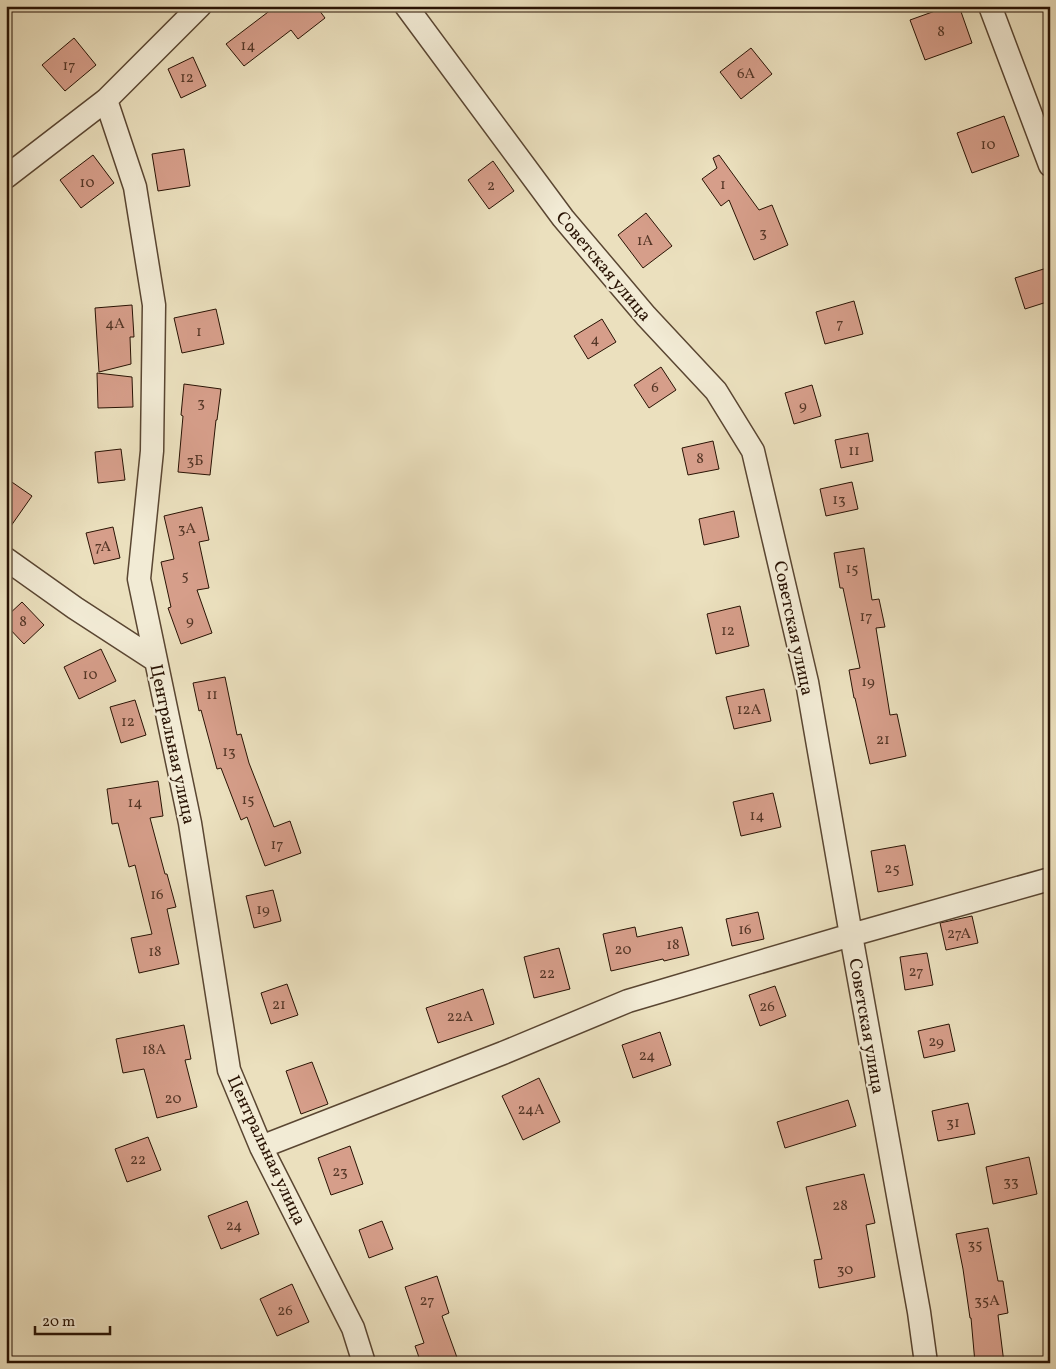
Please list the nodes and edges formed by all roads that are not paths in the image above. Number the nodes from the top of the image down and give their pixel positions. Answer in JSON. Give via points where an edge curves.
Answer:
{"nodes":[{"id":1,"x":200,"y":6,"type":"edge"},
{"id":2,"x":406,"y":6,"type":"edge"},
{"id":3,"x":990,"y":6,"type":"edge"},
{"id":4,"x":106,"y":100,"type":"junction"},
{"id":5,"x":1050,"y":166,"type":"edge"},
{"id":6,"x":6,"y":177,"type":"edge"},
{"id":7,"x":6,"y":559,"type":"edge"},
{"id":8,"x":155,"y":660,"type":"junction"},
{"id":9,"x":1050,"y":879,"type":"edge"},
{"id":10,"x":850,"y":935,"type":"junction"},
{"id":11,"x":261,"y":1147,"type":"junction"},
{"id":12,"x":364,"y":1363,"type":"edge"},
{"id":13,"x":926,"y":1363,"type":"edge"}],
"edges":[{"from":1,"to":4,"type":"street"},
{"from":2,"to":10,"type":"street","name":"Советская улица","via":[[563,218],[646,316],[716,391],[753,451],[807,682]]},
{"from":3,"to":5,"type":"street"},
{"from":4,"to":6,"type":"street"},
{"from":4,"to":8,"type":"street","name":"Центральная улица","via":[[135,187],[154,305],[152,451],[139,579]]},
{"from":7,"to":8,"type":"street"},
{"from":8,"to":11,"type":"street","name":"Центральная улица","via":[[190,822],[229,1070]]},
{"from":9,"to":10,"type":"street"},
{"from":10,"to":11,"type":"street","via":[[628,1001]]},
{"from":10,"to":13,"type":"street","name":"Советская улица"},
{"from":11,"to":12,"type":"street","name":"Центральная улица","via":[[353,1328]]}]}
